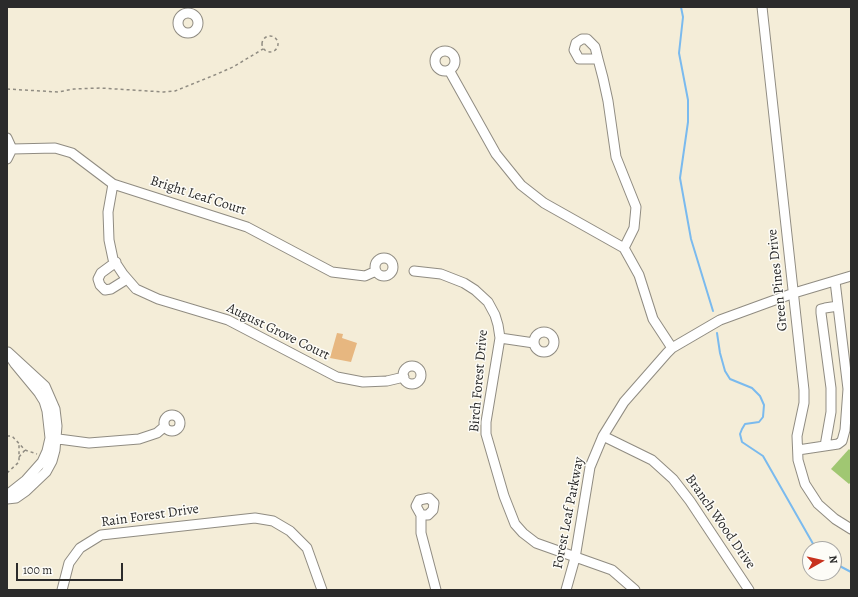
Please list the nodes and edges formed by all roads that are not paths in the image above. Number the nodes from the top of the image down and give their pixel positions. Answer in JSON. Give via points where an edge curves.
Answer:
{"nodes":[{"id":1,"x":762,"y":7,"type":"edge"},
{"id":2,"x":598,"y":60,"type":"dead end"},
{"id":3,"x":449,"y":70,"type":"dead end"},
{"id":4,"x":7,"y":138,"type":"edge"},
{"id":5,"x":12,"y":149,"type":"junction"},
{"id":6,"x":7,"y":159,"type":"edge"},
{"id":7,"x":113,"y":184,"type":"junction"},
{"id":8,"x":624,"y":248,"type":"junction"},
{"id":9,"x":116,"y":262,"type":"junction"},
{"id":10,"x":376,"y":271,"type":"dead end"},
{"id":11,"x":414,"y":271,"type":"dead end"},
{"id":12,"x":851,"y":276,"type":"edge"},
{"id":13,"x":126,"y":279,"type":"junction"},
{"id":14,"x":835,"y":281,"type":"junction"},
{"id":15,"x":794,"y":293,"type":"junction"},
{"id":16,"x":838,"y":306,"type":"junction"},
{"id":17,"x":851,"y":334,"type":"edge"},
{"id":18,"x":841,"y":335,"type":"junction"},
{"id":19,"x":500,"y":338,"type":"junction"},
{"id":20,"x":534,"y":343,"type":"dead end"},
{"id":21,"x":672,"y":348,"type":"junction"},
{"id":22,"x":847,"y":349,"type":"edge"},
{"id":23,"x":8,"y":351,"type":"edge"},
{"id":24,"x":404,"y":377,"type":"dead end"},
{"id":25,"x":164,"y":427,"type":"dead end"},
{"id":26,"x":603,"y":436,"type":"junction"},
{"id":27,"x":53,"y":438,"type":"junction"},
{"id":28,"x":825,"y":446,"type":"junction"},
{"id":29,"x":798,"y":450,"type":"junction"},
{"id":30,"x":7,"y":495,"type":"edge"},
{"id":31,"x":7,"y":499,"type":"edge"},
{"id":32,"x":421,"y":515,"type":"dead end"},
{"id":33,"x":851,"y":529,"type":"edge"},
{"id":34,"x":575,"y":558,"type":"junction"},
{"id":35,"x":62,"y":590,"type":"edge"},
{"id":36,"x":322,"y":590,"type":"edge"},
{"id":37,"x":436,"y":590,"type":"edge"},
{"id":38,"x":566,"y":590,"type":"edge"},
{"id":39,"x":635,"y":590,"type":"edge"},
{"id":40,"x":749,"y":590,"type":"edge"}],
"edges":[{"from":1,"to":15,"type":"street","name":"Green Pines Drive"},
{"from":2,"to":8,"type":"street","via":[[608,101],[616,157],[636,207],[634,228]]},
{"from":3,"to":8,"type":"street","via":[[496,154],[522,185],[544,204]]},
{"from":4,"to":5,"type":"street"},
{"from":5,"to":6,"type":"street"},
{"from":5,"to":7,"type":"street","name":"Bright Leaf Court","via":[[55,148],[72,153]]},
{"from":7,"to":9,"type":"street","name":"August Grove Court","via":[[108,219],[109,240]]},
{"from":7,"to":10,"type":"street","name":"Bright Leaf Court","via":[[246,227],[332,272],[365,276]]},
{"from":8,"to":21,"type":"street","via":[[639,275],[653,319]]},
{"from":9,"to":13,"type":"street","name":"August Grove Court"},
{"from":9,"to":13,"type":"street","via":[[101,274],[98,279],[100,285],[104,290],[111,290]]},
{"from":11,"to":19,"type":"street","name":"Birch Forest Drive","via":[[454,278],[475,290],[492,308]]},
{"from":12,"to":14,"type":"street","name":"Forest Leaf Parkway"},
{"from":13,"to":24,"type":"street","name":"August Grove Court","via":[[136,289],[158,299],[228,320],[337,377],[363,382]]},
{"from":14,"to":15,"type":"street","name":"Forest Leaf Parkway"},
{"from":14,"to":16,"type":"street"},
{"from":15,"to":21,"type":"street","name":"Forest Leaf Parkway","via":[[720,320]]},
{"from":15,"to":29,"type":"street","name":"Green Pines Drive","via":[[804,390]]},
{"from":16,"to":18,"type":"street"},
{"from":16,"to":28,"type":"street","via":[[821,309],[831,388],[831,412]]},
{"from":17,"to":18,"type":"street"},
{"from":18,"to":22,"type":"street"},
{"from":19,"to":20,"type":"street"},
{"from":19,"to":34,"type":"street","name":"Birch Forest Drive","via":[[486,434],[504,496],[516,524],[528,538]]},
{"from":21,"to":26,"type":"street","name":"Forest Leaf Parkway","via":[[628,397]]},
{"from":22,"to":28,"type":"street","via":[[845,430],[842,441]]},
{"from":23,"to":27,"type":"street","via":[[44,401]]},
{"from":25,"to":27,"type":"street","via":[[157,433],[139,438],[89,443]]},
{"from":26,"to":34,"type":"street","name":"Forest Leaf Parkway","via":[[590,467]]},
{"from":26,"to":40,"type":"street","name":"Branch Wood Drive","via":[[652,460],[673,479],[690,500]]},
{"from":27,"to":30,"type":"street","via":[[42,462],[26,480]]},
{"from":27,"to":31,"type":"street","via":[[52,461],[46,472],[16,498]]},
{"from":28,"to":29,"type":"street"},
{"from":29,"to":33,"type":"street","name":"Green Pines Drive","via":[[801,472],[811,494],[826,512]]},
{"from":32,"to":37,"type":"street","via":[[421,533]]},
{"from":34,"to":38,"type":"street","name":"Forest Leaf Parkway"},
{"from":34,"to":39,"type":"street","name":"Birch Forest Drive","via":[[612,570]]},
{"from":35,"to":36,"type":"street","name":"Rain Forest Drive","via":[[68,563],[80,548],[101,535],[255,518],[273,521],[290,531],[307,548]]}]}
